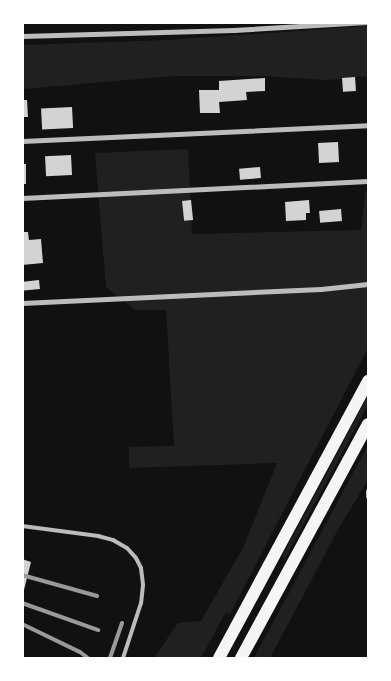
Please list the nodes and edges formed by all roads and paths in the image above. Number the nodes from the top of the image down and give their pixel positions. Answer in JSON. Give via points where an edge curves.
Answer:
{"nodes":[{"id":1,"x":368,"y":22,"type":"edge"},
{"id":2,"x":22,"y":36,"type":"edge"},
{"id":3,"x":368,"y":125,"type":"edge"},
{"id":4,"x":22,"y":141,"type":"edge"},
{"id":5,"x":368,"y":181,"type":"edge"},
{"id":6,"x":22,"y":198,"type":"edge"},
{"id":7,"x":368,"y":284,"type":"edge"},
{"id":8,"x":22,"y":303,"type":"edge"},
{"id":9,"x":368,"y":381,"type":"edge"},
{"id":10,"x":368,"y":424,"type":"edge"},
{"id":11,"x":368,"y":491,"type":"edge"},
{"id":12,"x":368,"y":497,"type":"edge"},
{"id":13,"x":22,"y":526,"type":"edge"},
{"id":14,"x":123,"y":658,"type":"edge"},
{"id":15,"x":219,"y":658,"type":"edge"},
{"id":16,"x":241,"y":658,"type":"edge"}],
"edges":[{"from":1,"to":2,"type":"street","via":[[234,30]]},
{"from":3,"to":4,"type":"street"},
{"from":5,"to":6,"type":"street"},
{"from":7,"to":8,"type":"street"},
{"from":9,"to":15,"type":"main road"},
{"from":10,"to":16,"type":"main road"},
{"from":11,"to":12,"type":"lane"},
{"from":13,"to":14,"type":"lane","via":[[113,540],[136,558],[143,585],[141,603]]}]}
